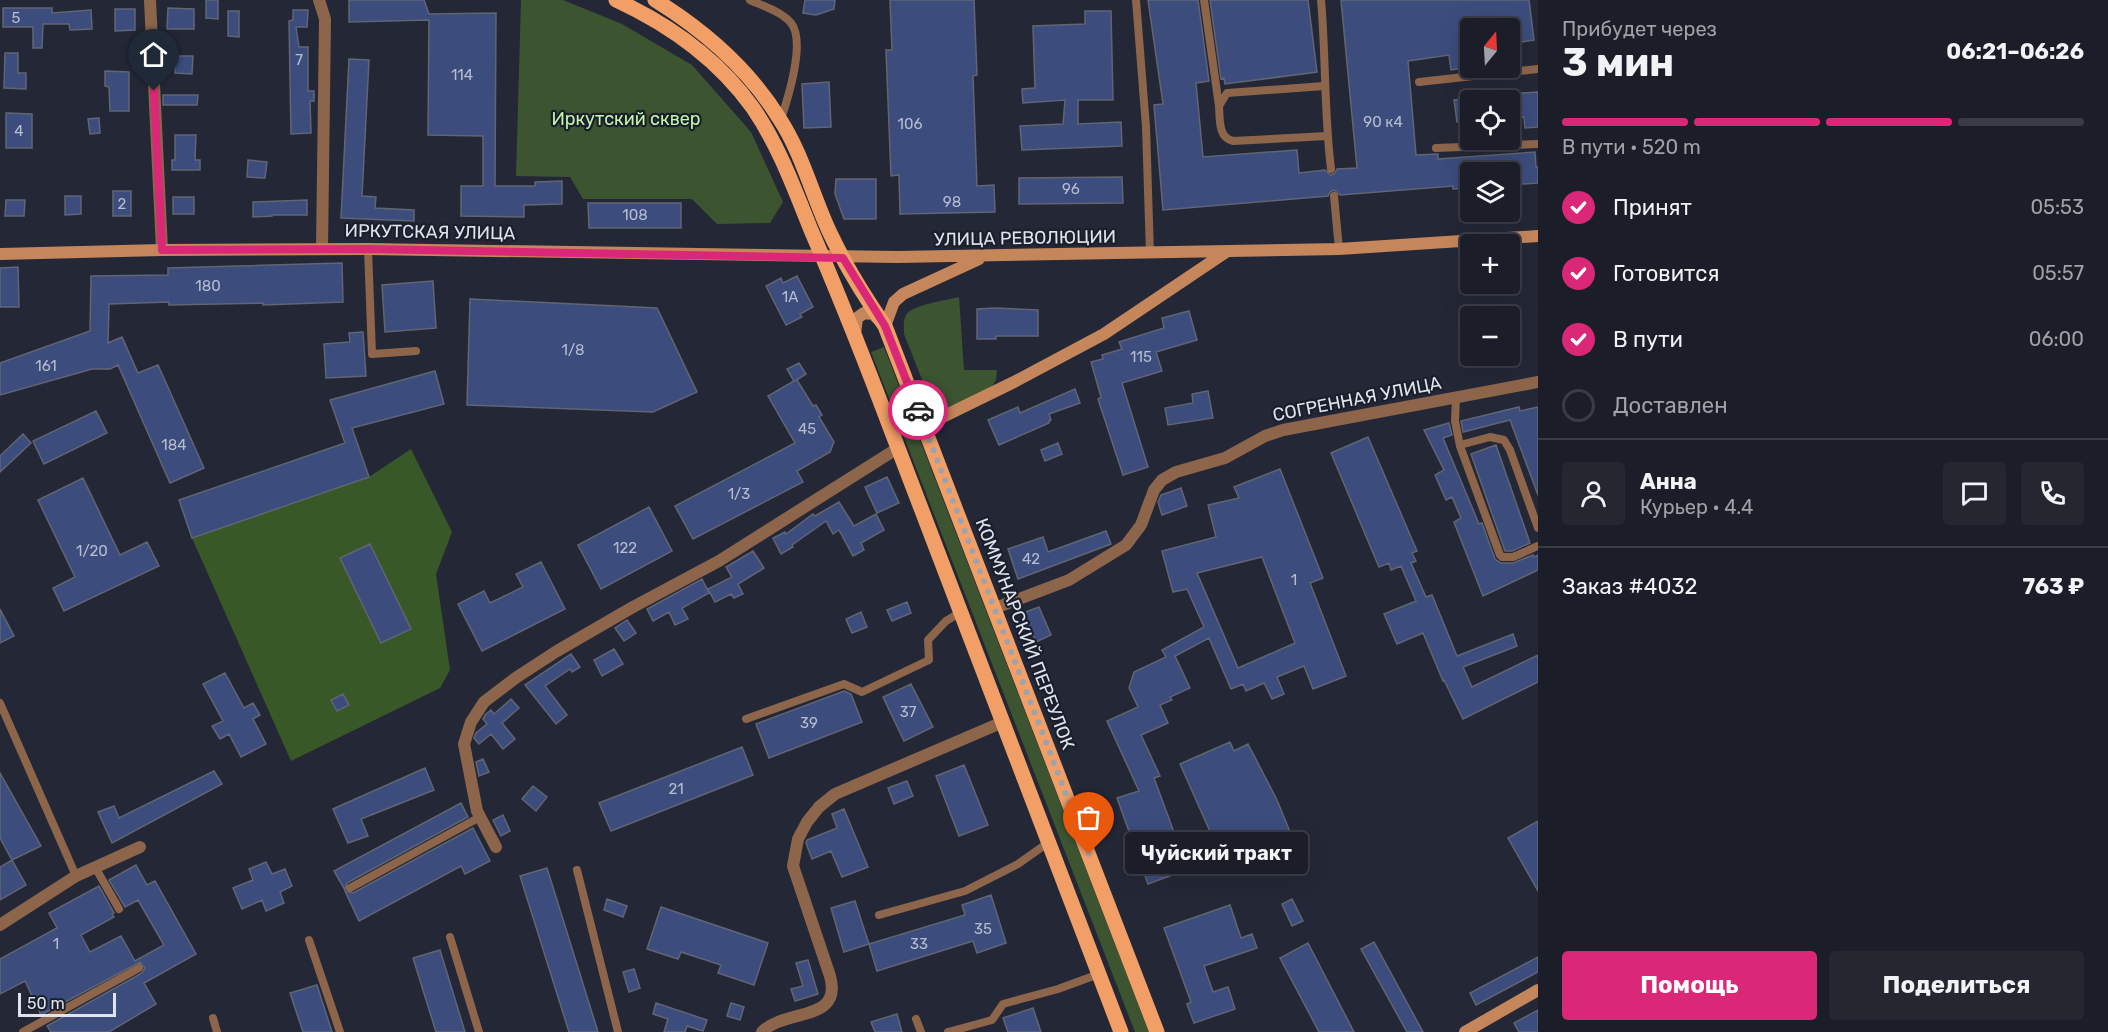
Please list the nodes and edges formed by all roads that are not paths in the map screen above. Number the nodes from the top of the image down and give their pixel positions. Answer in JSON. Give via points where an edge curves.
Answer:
{"nodes":[{"id":1,"x":150,"y":0,"type":"edge"},
{"id":2,"x":319,"y":0,"type":"edge"},
{"id":3,"x":616,"y":0,"type":"edge"},
{"id":4,"x":655,"y":0,"type":"edge"},
{"id":5,"x":750,"y":0,"type":"edge"},
{"id":6,"x":1136,"y":0,"type":"edge"},
{"id":7,"x":1204,"y":0,"type":"edge"},
{"id":8,"x":1321,"y":0,"type":"edge"},
{"id":9,"x":1538,"y":69,"type":"edge"},
{"id":10,"x":1419,"y":82,"type":"dead end"},
{"id":11,"x":1324,"y":86,"type":"junction"},
{"id":12,"x":1219,"y":109,"type":"junction"},
{"id":13,"x":781,"y":120,"type":"junction"},
{"id":14,"x":1326,"y":136,"type":"junction"},
{"id":15,"x":1538,"y":144,"type":"edge"},
{"id":16,"x":1436,"y":148,"type":"dead end"},
{"id":17,"x":1331,"y":169,"type":"dead end"},
{"id":18,"x":1334,"y":196,"type":"dead end"},
{"id":19,"x":1538,"y":236,"type":"edge"},
{"id":20,"x":322,"y":249,"type":"junction"},
{"id":21,"x":368,"y":249,"type":"junction"},
{"id":22,"x":1340,"y":249,"type":"junction"},
{"id":23,"x":162,"y":250,"type":"junction"},
{"id":24,"x":1227,"y":251,"type":"junction"},
{"id":25,"x":1150,"y":254,"type":"junction"},
{"id":26,"x":0,"y":255,"type":"edge"},
{"id":27,"x":985,"y":256,"type":"junction"},
{"id":28,"x":823,"y":257,"type":"junction"},
{"id":29,"x":843,"y":258,"type":"junction"},
{"id":30,"x":885,"y":326,"type":"junction"},
{"id":31,"x":855,"y":335,"type":"junction"},
{"id":32,"x":416,"y":351,"type":"dead end"},
{"id":33,"x":1538,"y":382,"type":"edge"},
{"id":34,"x":1456,"y":398,"type":"junction"},
{"id":35,"x":924,"y":426,"type":"junction"},
{"id":36,"x":1460,"y":445,"type":"junction"},
{"id":37,"x":898,"y":448,"type":"junction"},
{"id":38,"x":1538,"y":528,"type":"edge"},
{"id":39,"x":1538,"y":546,"type":"edge"},
{"id":40,"x":995,"y":608,"type":"junction"},
{"id":41,"x":961,"y":612,"type":"junction"},
{"id":42,"x":0,"y":703,"type":"edge"},
{"id":43,"x":746,"y":719,"type":"dead end"},
{"id":44,"x":1003,"y":722,"type":"junction"},
{"id":45,"x":480,"y":817,"type":"junction"},
{"id":46,"x":1049,"y":842,"type":"junction"},
{"id":47,"x":140,"y":847,"type":"dead end"},
{"id":48,"x":496,"y":847,"type":"dead end"},
{"id":49,"x":95,"y":867,"type":"junction"},
{"id":50,"x":577,"y":870,"type":"dead end"},
{"id":51,"x":76,"y":876,"type":"junction"},
{"id":52,"x":350,"y":888,"type":"dead end"},
{"id":53,"x":119,"y":909,"type":"dead end"},
{"id":54,"x":879,"y":915,"type":"dead end"},
{"id":55,"x":0,"y":925,"type":"edge"},
{"id":56,"x":450,"y":938,"type":"dead end"},
{"id":57,"x":309,"y":940,"type":"dead end"},
{"id":58,"x":139,"y":968,"type":"dead end"},
{"id":59,"x":1099,"y":974,"type":"junction"},
{"id":60,"x":1538,"y":990,"type":"edge"},
{"id":61,"x":213,"y":1018,"type":"dead end"},
{"id":62,"x":916,"y":1019,"type":"dead end"},
{"id":63,"x":23,"y":1032,"type":"edge"},
{"id":64,"x":217,"y":1032,"type":"edge"},
{"id":65,"x":340,"y":1032,"type":"edge"},
{"id":66,"x":478,"y":1032,"type":"edge"},
{"id":67,"x":618,"y":1032,"type":"edge"},
{"id":68,"x":762,"y":1032,"type":"edge"},
{"id":69,"x":921,"y":1032,"type":"edge"},
{"id":70,"x":948,"y":1032,"type":"edge"},
{"id":71,"x":1121,"y":1032,"type":"edge"},
{"id":72,"x":1157,"y":1032,"type":"edge"},
{"id":73,"x":1465,"y":1032,"type":"edge"}],
"edges":[{"from":1,"to":23,"type":"street"},
{"from":2,"to":20,"type":"street","via":[[325,19]]},
{"from":3,"to":28,"type":"main road","via":[[674,31],[729,78],[778,150]]},
{"from":4,"to":13,"type":"main road","name":"КОММУНАРСКИЙ ПЕРЕУЛОК","via":[[683,17],[734,60]]},
{"from":5,"to":13,"type":"lane","via":[[788,20],[795,31],[796,67]]},
{"from":6,"to":25,"type":"lane"},
{"from":7,"to":12,"type":"lane"},
{"from":8,"to":11,"type":"lane"},
{"from":9,"to":10,"type":"lane"},
{"from":11,"to":12,"type":"lane","via":[[1227,93]]},
{"from":11,"to":14,"type":"lane"},
{"from":12,"to":14,"type":"lane","via":[[1226,140]]},
{"from":13,"to":29,"type":"main road","name":"КОММУНАРСКИЙ ПЕРЕУЛОК"},
{"from":14,"to":17,"type":"lane"},
{"from":15,"to":16,"type":"lane"},
{"from":18,"to":22,"type":"lane"},
{"from":19,"to":22,"type":"main road","name":"УЛИЦА РЕВОЛЮЦИИ"},
{"from":20,"to":21,"type":"main road","name":"ИРКУТСКАЯ УЛИЦА"},
{"from":20,"to":23,"type":"main road","name":"ИРКУТСКАЯ УЛИЦА"},
{"from":21,"to":28,"type":"main road","name":"ИРКУТСКАЯ УЛИЦА"},
{"from":21,"to":32,"type":"lane","via":[[372,354]]},
{"from":22,"to":24,"type":"main road","name":"УЛИЦА РЕВОЛЮЦИИ"},
{"from":23,"to":26,"type":"main road","name":"ИРКУТСКАЯ УЛИЦА"},
{"from":24,"to":25,"type":"main road","name":"УЛИЦА РЕВОЛЮЦИИ"},
{"from":24,"to":35,"type":"main road","via":[[1104,334]]},
{"from":25,"to":27,"type":"main road","name":"УЛИЦА РЕВОЛЮЦИИ"},
{"from":27,"to":29,"type":"main road","name":"УЛИЦА РЕВОЛЮЦИИ"},
{"from":27,"to":30,"type":"main road","via":[[903,294],[894,302]]},
{"from":28,"to":29,"type":"main road","name":"УЛИЦА РЕВОЛЮЦИИ"},
{"from":28,"to":31,"type":"main road"},
{"from":29,"to":30,"type":"main road","name":"КОММУНАРСКИЙ ПЕРЕУЛОК"},
{"from":30,"to":31,"type":"main road","via":[[873,314],[864,313],[856,318]]},
{"from":30,"to":35,"type":"main road","name":"КОММУНАРСКИЙ ПЕРЕУЛОК"},
{"from":31,"to":37,"type":"main road"},
{"from":33,"to":34,"type":"street","name":"СОГРЕННАЯ УЛИЦА"},
{"from":34,"to":36,"type":"lane"},
{"from":34,"to":40,"type":"street","name":"СОГРЕННАЯ УЛИЦА","via":[[1283,430],[1225,458],[1176,472],[1154,490],[1141,525],[1126,545],[1069,580]]},
{"from":35,"to":40,"type":"main road","name":"КОММУНАРСКИЙ ПЕРЕУЛОК"},
{"from":36,"to":38,"type":"lane","via":[[1490,437],[1504,440]]},
{"from":36,"to":39,"type":"lane","via":[[1500,555],[1513,557]]},
{"from":37,"to":41,"type":"main road"},
{"from":37,"to":45,"type":"street","via":[[719,561],[557,651],[484,702],[471,722],[464,744]]},
{"from":40,"to":72,"type":"main road","name":"КОММУНАРСКИЙ ПЕРЕУЛОК"},
{"from":41,"to":43,"type":"lane","via":[[927,640],[929,660],[862,692],[844,684]]},
{"from":41,"to":44,"type":"main road"},
{"from":42,"to":51,"type":"lane"},
{"from":44,"to":46,"type":"main road"},
{"from":44,"to":68,"type":"street","via":[[835,794],[807,822],[798,839],[794,866],[833,986],[832,998],[818,1009]]},
{"from":45,"to":48,"type":"street"},
{"from":45,"to":52,"type":"lane"},
{"from":46,"to":54,"type":"lane","via":[[1018,864],[965,891]]},
{"from":46,"to":59,"type":"main road"},
{"from":47,"to":49,"type":"street"},
{"from":49,"to":51,"type":"street"},
{"from":49,"to":53,"type":"lane"},
{"from":50,"to":67,"type":"lane"},
{"from":51,"to":55,"type":"street"},
{"from":56,"to":66,"type":"lane"},
{"from":57,"to":65,"type":"lane"},
{"from":58,"to":63,"type":"lane"},
{"from":59,"to":70,"type":"lane","via":[[1003,1004],[992,1020]]},
{"from":59,"to":71,"type":"main road"},
{"from":60,"to":73,"type":"main road"},
{"from":61,"to":64,"type":"lane"},
{"from":62,"to":69,"type":"lane"}]}
